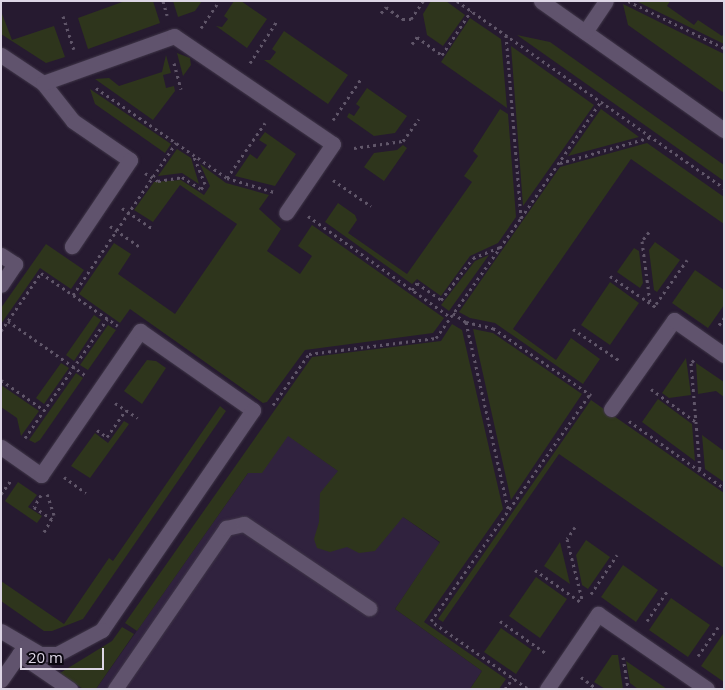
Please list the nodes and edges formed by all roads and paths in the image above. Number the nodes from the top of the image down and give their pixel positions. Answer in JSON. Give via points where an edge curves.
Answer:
{"nodes":[{"id":1,"x":219,"y":1,"type":"edge"},
{"id":2,"x":423,"y":1,"type":"edge"},
{"id":3,"x":457,"y":1,"type":"edge"},
{"id":4,"x":541,"y":1,"type":"edge"},
{"id":5,"x":606,"y":1,"type":"edge"},
{"id":6,"x":627,"y":1,"type":"edge"},
{"id":7,"x":471,"y":11,"type":"junction"},
{"id":8,"x":381,"y":13,"type":"dead end"},
{"id":9,"x":63,"y":16,"type":"dead end"},
{"id":10,"x":277,"y":21,"type":"dead end"},
{"id":11,"x":585,"y":32,"type":"junction"},
{"id":12,"x":506,"y":35,"type":"junction"},
{"id":13,"x":412,"y":44,"type":"dead end"},
{"id":14,"x":189,"y":46,"type":"junction"},
{"id":15,"x":724,"y":48,"type":"edge"},
{"id":16,"x":1,"y":55,"type":"edge"},
{"id":17,"x":82,"y":70,"type":"junction"},
{"id":18,"x":361,"y":78,"type":"dead end"},
{"id":19,"x":239,"y":80,"type":"junction"},
{"id":20,"x":43,"y":83,"type":"junction"},
{"id":21,"x":601,"y":101,"type":"junction"},
{"id":22,"x":276,"y":106,"type":"junction"},
{"id":23,"x":419,"y":119,"type":"dead end"},
{"id":24,"x":724,"y":130,"type":"edge"},
{"id":25,"x":322,"y":136,"type":"junction"},
{"id":26,"x":651,"y":137,"type":"junction"},
{"id":27,"x":176,"y":143,"type":"junction"},
{"id":28,"x":328,"y":151,"type":"junction"},
{"id":29,"x":192,"y":154,"type":"junction"},
{"id":30,"x":559,"y":163,"type":"junction"},
{"id":31,"x":316,"y":169,"type":"junction"},
{"id":32,"x":227,"y":178,"type":"junction"},
{"id":33,"x":158,"y":181,"type":"dead end"},
{"id":34,"x":724,"y":188,"type":"edge"},
{"id":35,"x":105,"y":196,"type":"junction"},
{"id":36,"x":371,"y":206,"type":"dead end"},
{"id":37,"x":289,"y":209,"type":"junction"},
{"id":38,"x":129,"y":213,"type":"junction"},
{"id":39,"x":92,"y":214,"type":"junction"},
{"id":40,"x":521,"y":218,"type":"junction"},
{"id":41,"x":153,"y":229,"type":"dead end"},
{"id":42,"x":116,"y":230,"type":"junction"},
{"id":43,"x":649,"y":232,"type":"dead end"},
{"id":44,"x":72,"y":246,"type":"dead end"},
{"id":45,"x":500,"y":246,"type":"junction"},
{"id":46,"x":140,"y":247,"type":"dead end"},
{"id":47,"x":1,"y":255,"type":"edge"},
{"id":48,"x":688,"y":260,"type":"dead end"},
{"id":49,"x":610,"y":276,"type":"dead end"},
{"id":50,"x":1,"y":285,"type":"edge"},
{"id":51,"x":412,"y":290,"type":"junction"},
{"id":52,"x":73,"y":295,"type":"junction"},
{"id":53,"x":650,"y":304,"type":"junction"},
{"id":54,"x":654,"y":307,"type":"junction"},
{"id":55,"x":453,"y":314,"type":"junction"},
{"id":56,"x":450,"y":317,"type":"junction"},
{"id":57,"x":107,"y":319,"type":"junction"},
{"id":58,"x":674,"y":320,"type":"junction"},
{"id":59,"x":8,"y":321,"type":"junction"},
{"id":60,"x":466,"y":322,"type":"junction"},
{"id":61,"x":573,"y":329,"type":"dead end"},
{"id":62,"x":1,"y":331,"type":"edge"},
{"id":63,"x":135,"y":338,"type":"junction"},
{"id":64,"x":706,"y":343,"type":"junction"},
{"id":65,"x":724,"y":355,"type":"edge"},
{"id":66,"x":74,"y":367,"type":"junction"},
{"id":67,"x":637,"y":373,"type":"junction"},
{"id":68,"x":1,"y":380,"type":"edge"},
{"id":69,"x":102,"y":386,"type":"junction"},
{"id":70,"x":590,"y":394,"type":"junction"},
{"id":71,"x":660,"y":396,"type":"dead end"},
{"id":72,"x":611,"y":409,"type":"junction"},
{"id":73,"x":44,"y":410,"type":"junction"},
{"id":74,"x":126,"y":410,"type":"dead end"},
{"id":75,"x":253,"y":410,"type":"junction"},
{"id":76,"x":696,"y":422,"type":"junction"},
{"id":77,"x":107,"y":437,"type":"dead end"},
{"id":78,"x":7,"y":451,"type":"edge"},
{"id":79,"x":700,"y":471,"type":"junction"},
{"id":80,"x":41,"y":474,"type":"junction"},
{"id":81,"x":1,"y":484,"type":"edge"},
{"id":82,"x":6,"y":487,"type":"dead end"},
{"id":83,"x":724,"y":488,"type":"edge"},
{"id":84,"x":34,"y":507,"type":"dead end"},
{"id":85,"x":508,"y":510,"type":"junction"},
{"id":86,"x":52,"y":519,"type":"junction"},
{"id":87,"x":575,"y":527,"type":"dead end"},
{"id":88,"x":44,"y":532,"type":"dead end"},
{"id":89,"x":617,"y":556,"type":"dead end"},
{"id":90,"x":535,"y":570,"type":"dead end"},
{"id":91,"x":668,"y":590,"type":"dead end"},
{"id":92,"x":584,"y":604,"type":"junction"},
{"id":93,"x":368,"y":608,"type":"dead end"},
{"id":94,"x":719,"y":626,"type":"dead end"},
{"id":95,"x":1,"y":631,"type":"edge"},
{"id":96,"x":634,"y":639,"type":"junction"},
{"id":97,"x":21,"y":651,"type":"junction"},
{"id":98,"x":686,"y":674,"type":"junction"},
{"id":99,"x":513,"y":678,"type":"junction"},
{"id":100,"x":1,"y":680,"type":"edge"},
{"id":101,"x":116,"y":688,"type":"edge"},
{"id":102,"x":70,"y":689,"type":"edge"},
{"id":103,"x":505,"y":689,"type":"edge"},
{"id":104,"x":528,"y":689,"type":"edge"},
{"id":105,"x":547,"y":689,"type":"edge"},
{"id":106,"x":707,"y":689,"type":"edge"}],
"edges":[{"from":1,"to":14,"type":"path"},
{"from":2,"to":8,"type":"path","via":[[411,19],[402,19],[386,7]]},
{"from":3,"to":7,"type":"path"},
{"from":4,"to":11,"type":"street"},
{"from":5,"to":11,"type":"street"},
{"from":6,"to":15,"type":"path"},
{"from":7,"to":12,"type":"path"},
{"from":7,"to":13,"type":"path","via":[[442,54],[417,38]]},
{"from":9,"to":17,"type":"path"},
{"from":10,"to":19,"type":"path"},
{"from":11,"to":24,"type":"street"},
{"from":12,"to":21,"type":"path"},
{"from":12,"to":40,"type":"path"},
{"from":14,"to":17,"type":"street","via":[[174,36]]},
{"from":14,"to":19,"type":"street"},
{"from":16,"to":20,"type":"street"},
{"from":17,"to":20,"type":"street"},
{"from":17,"to":27,"type":"path","via":[[86,80]]},
{"from":18,"to":25,"type":"path"},
{"from":19,"to":22,"type":"street"},
{"from":20,"to":35,"type":"street","via":[[73,121],[130,160]]},
{"from":21,"to":26,"type":"path"},
{"from":21,"to":30,"type":"path"},
{"from":22,"to":25,"type":"street"},
{"from":22,"to":32,"type":"path"},
{"from":23,"to":28,"type":"path","via":[[403,141]]},
{"from":25,"to":28,"type":"street","via":[[333,144]]},
{"from":26,"to":30,"type":"path"},
{"from":26,"to":34,"type":"path"},
{"from":27,"to":29,"type":"path"},
{"from":27,"to":38,"type":"path"},
{"from":28,"to":31,"type":"street"},
{"from":29,"to":32,"type":"path"},
{"from":29,"to":33,"type":"path","via":[[205,184],[201,189],[182,177]]},
{"from":30,"to":40,"type":"path"},
{"from":31,"to":36,"type":"path"},
{"from":31,"to":37,"type":"street"},
{"from":32,"to":37,"type":"path","via":[[272,190]]},
{"from":35,"to":38,"type":"path"},
{"from":35,"to":39,"type":"street"},
{"from":37,"to":51,"type":"path"},
{"from":38,"to":41,"type":"path"},
{"from":38,"to":42,"type":"path"},
{"from":39,"to":42,"type":"path"},
{"from":39,"to":44,"type":"street"},
{"from":40,"to":45,"type":"path"},
{"from":42,"to":46,"type":"path"},
{"from":42,"to":52,"type":"path"},
{"from":43,"to":53,"type":"path","via":[[642,242]]},
{"from":45,"to":51,"type":"path","via":[[473,258],[441,300],[418,283]]},
{"from":45,"to":55,"type":"path"},
{"from":47,"to":50,"type":"street","via":[[15,264]]},
{"from":48,"to":54,"type":"path"},
{"from":49,"to":53,"type":"path"},
{"from":51,"to":56,"type":"path"},
{"from":52,"to":57,"type":"path"},
{"from":52,"to":59,"type":"path","via":[[41,273]]},
{"from":53,"to":54,"type":"path"},
{"from":54,"to":58,"type":"path"},
{"from":55,"to":56,"type":"path"},
{"from":55,"to":60,"type":"path"},
{"from":56,"to":75,"type":"path","via":[[436,338],[309,354],[271,408]]},
{"from":57,"to":63,"type":"path"},
{"from":57,"to":66,"type":"path"},
{"from":58,"to":64,"type":"street"},
{"from":58,"to":67,"type":"street"},
{"from":59,"to":62,"type":"path"},
{"from":59,"to":66,"type":"path"},
{"from":60,"to":70,"type":"path","via":[[493,328]]},
{"from":60,"to":85,"type":"path"},
{"from":61,"to":67,"type":"path"},
{"from":63,"to":69,"type":"street"},
{"from":63,"to":75,"type":"street","via":[[140,331]]},
{"from":64,"to":65,"type":"street"},
{"from":64,"to":76,"type":"path","via":[[691,363]]},
{"from":66,"to":69,"type":"path"},
{"from":66,"to":73,"type":"path"},
{"from":67,"to":72,"type":"street"},
{"from":68,"to":73,"type":"path"},
{"from":69,"to":80,"type":"street"},
{"from":70,"to":72,"type":"path"},
{"from":70,"to":85,"type":"path"},
{"from":71,"to":76,"type":"path"},
{"from":72,"to":79,"type":"path"},
{"from":73,"to":78,"type":"path"},
{"from":74,"to":77,"type":"path"},
{"from":75,"to":97,"type":"street","via":[[102,630],[56,654]]},
{"from":76,"to":79,"type":"path"},
{"from":78,"to":80,"type":"street"},
{"from":79,"to":83,"type":"path"},
{"from":80,"to":86,"type":"path","via":[[54,515]]},
{"from":81,"to":82,"type":"path"},
{"from":84,"to":86,"type":"path"},
{"from":85,"to":99,"type":"path","via":[[431,621]]},
{"from":86,"to":88,"type":"path"},
{"from":87,"to":92,"type":"path","via":[[567,539]]},
{"from":89,"to":92,"type":"path"},
{"from":90,"to":92,"type":"path"},
{"from":91,"to":96,"type":"path"},
{"from":93,"to":101,"type":"street","via":[[244,524],[226,528]]},
{"from":94,"to":98,"type":"path"},
{"from":95,"to":97,"type":"street"},
{"from":96,"to":98,"type":"street"},
{"from":96,"to":105,"type":"street","via":[[598,614]]},
{"from":97,"to":100,"type":"street"},
{"from":97,"to":102,"type":"street"},
{"from":98,"to":106,"type":"street"},
{"from":99,"to":103,"type":"path"},
{"from":99,"to":104,"type":"path"}]}
